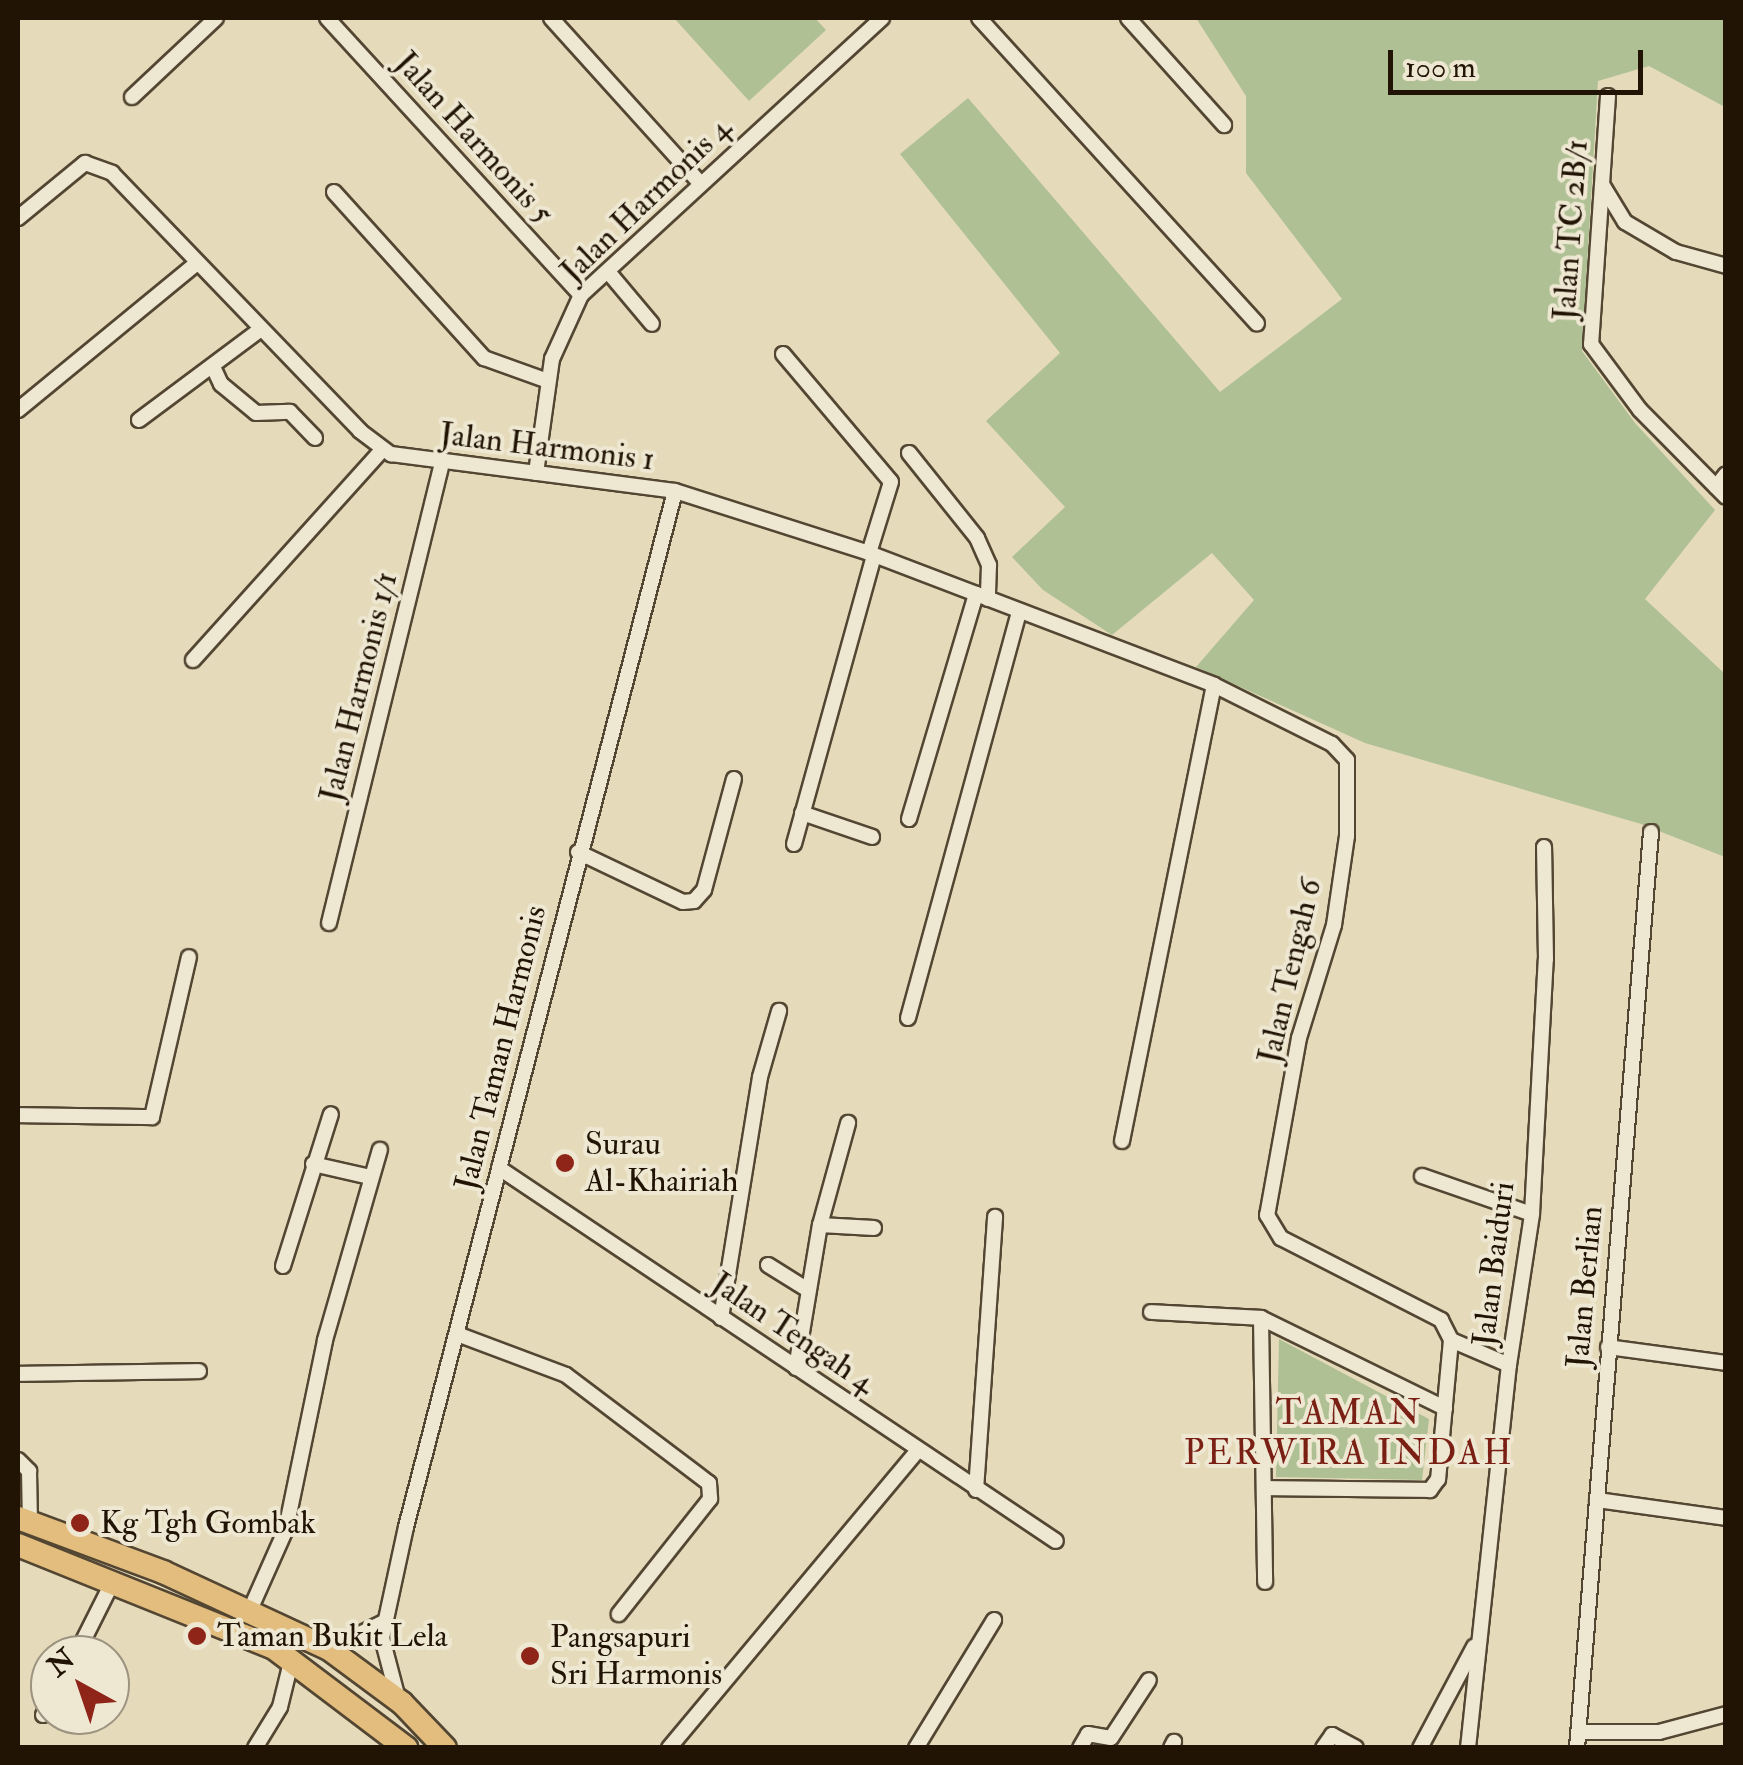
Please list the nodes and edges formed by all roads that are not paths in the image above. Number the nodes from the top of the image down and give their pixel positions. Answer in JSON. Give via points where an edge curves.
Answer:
{"nodes":[{"id":1,"x":216,"y":18,"type":"edge"},
{"id":2,"x":328,"y":18,"type":"edge"},
{"id":3,"x":551,"y":18,"type":"edge"},
{"id":4,"x":882,"y":18,"type":"edge"},
{"id":5,"x":979,"y":18,"type":"edge"},
{"id":6,"x":1128,"y":18,"type":"edge"},
{"id":7,"x":1608,"y":96,"type":"dead end"},
{"id":8,"x":132,"y":97,"type":"dead end"},
{"id":9,"x":1224,"y":125,"type":"dead end"},
{"id":10,"x":700,"y":182,"type":"junction"},
{"id":11,"x":1604,"y":186,"type":"junction"},
{"id":12,"x":334,"y":192,"type":"dead end"},
{"id":13,"x":18,"y":218,"type":"edge"},
{"id":14,"x":196,"y":264,"type":"junction"},
{"id":15,"x":1726,"y":266,"type":"edge"},
{"id":16,"x":610,"y":274,"type":"junction"},
{"id":17,"x":581,"y":295,"type":"junction"},
{"id":18,"x":1257,"y":323,"type":"dead end"},
{"id":19,"x":652,"y":324,"type":"dead end"},
{"id":20,"x":261,"y":329,"type":"junction"},
{"id":21,"x":783,"y":354,"type":"dead end"},
{"id":22,"x":214,"y":368,"type":"junction"},
{"id":23,"x":548,"y":381,"type":"junction"},
{"id":24,"x":18,"y":410,"type":"edge"},
{"id":25,"x":139,"y":420,"type":"dead end"},
{"id":26,"x":315,"y":438,"type":"dead end"},
{"id":27,"x":382,"y":450,"type":"junction"},
{"id":28,"x":909,"y":454,"type":"dead end"},
{"id":29,"x":442,"y":464,"type":"junction"},
{"id":30,"x":536,"y":473,"type":"junction"},
{"id":31,"x":1726,"y":474,"type":"edge"},
{"id":32,"x":675,"y":491,"type":"junction"},
{"id":33,"x":1721,"y":492,"type":"edge"},
{"id":34,"x":872,"y":555,"type":"junction"},
{"id":35,"x":982,"y":596,"type":"junction"},
{"id":36,"x":1019,"y":610,"type":"junction"},
{"id":37,"x":193,"y":660,"type":"dead end"},
{"id":38,"x":1214,"y":685,"type":"junction"},
{"id":39,"x":734,"y":779,"type":"dead end"},
{"id":40,"x":802,"y":813,"type":"junction"},
{"id":41,"x":909,"y":819,"type":"dead end"},
{"id":42,"x":1651,"y":832,"type":"dead end"},
{"id":43,"x":872,"y":837,"type":"dead end"},
{"id":44,"x":794,"y":844,"type":"dead end"},
{"id":45,"x":1544,"y":847,"type":"dead end"},
{"id":46,"x":578,"y":852,"type":"junction"},
{"id":47,"x":329,"y":923,"type":"dead end"},
{"id":48,"x":189,"y":957,"type":"dead end"},
{"id":49,"x":779,"y":1011,"type":"dead end"},
{"id":50,"x":908,"y":1018,"type":"dead end"},
{"id":51,"x":331,"y":1114,"type":"dead end"},
{"id":52,"x":18,"y":1115,"type":"edge"},
{"id":53,"x":848,"y":1123,"type":"dead end"},
{"id":54,"x":1122,"y":1142,"type":"dead end"},
{"id":55,"x":380,"y":1150,"type":"dead end"},
{"id":56,"x":312,"y":1164,"type":"junction"},
{"id":57,"x":499,"y":1168,"type":"junction"},
{"id":58,"x":1422,"y":1176,"type":"dead end"},
{"id":59,"x":370,"y":1177,"type":"junction"},
{"id":60,"x":1532,"y":1214,"type":"junction"},
{"id":61,"x":995,"y":1217,"type":"dead end"},
{"id":62,"x":820,"y":1225,"type":"junction"},
{"id":63,"x":874,"y":1228,"type":"dead end"},
{"id":64,"x":768,"y":1265,"type":"dead end"},
{"id":65,"x":284,"y":1266,"type":"dead end"},
{"id":66,"x":808,"y":1290,"type":"junction"},
{"id":67,"x":1152,"y":1312,"type":"dead end"},
{"id":68,"x":721,"y":1318,"type":"junction"},
{"id":69,"x":1261,"y":1318,"type":"junction"},
{"id":70,"x":457,"y":1334,"type":"junction"},
{"id":71,"x":1452,"y":1340,"type":"junction"},
{"id":72,"x":1608,"y":1346,"type":"junction"},
{"id":73,"x":1726,"y":1363,"type":"edge"},
{"id":74,"x":1509,"y":1365,"type":"junction"},
{"id":75,"x":796,"y":1368,"type":"junction"},
{"id":76,"x":200,"y":1371,"type":"dead end"},
{"id":77,"x":18,"y":1374,"type":"edge"},
{"id":78,"x":1445,"y":1408,"type":"junction"},
{"id":79,"x":918,"y":1450,"type":"junction"},
{"id":80,"x":18,"y":1460,"type":"edge"},
{"id":81,"x":1264,"y":1488,"type":"junction"},
{"id":82,"x":976,"y":1490,"type":"junction"},
{"id":83,"x":1597,"y":1500,"type":"junction"},
{"id":84,"x":1726,"y":1518,"type":"edge"},
{"id":85,"x":24,"y":1520,"type":"edge"},
{"id":86,"x":1056,"y":1542,"type":"dead end"},
{"id":87,"x":18,"y":1545,"type":"edge"},
{"id":88,"x":113,"y":1581,"type":"junction"},
{"id":89,"x":1265,"y":1582,"type":"dead end"},
{"id":90,"x":250,"y":1610,"type":"junction"},
{"id":91,"x":619,"y":1614,"type":"dead end"},
{"id":92,"x":994,"y":1620,"type":"dead end"},
{"id":93,"x":386,"y":1621,"type":"junction"},
{"id":94,"x":86,"y":1635,"type":"edge"},
{"id":95,"x":1478,"y":1640,"type":"junction"},
{"id":96,"x":329,"y":1649,"type":"junction"},
{"id":97,"x":292,"y":1658,"type":"junction"},
{"id":98,"x":1148,"y":1680,"type":"dead end"},
{"id":99,"x":402,"y":1703,"type":"junction"},
{"id":100,"x":1726,"y":1714,"type":"edge"},
{"id":101,"x":1578,"y":1740,"type":"edge"},
{"id":102,"x":255,"y":1748,"type":"edge"},
{"id":103,"x":406,"y":1748,"type":"edge"},
{"id":104,"x":445,"y":1748,"type":"edge"},
{"id":105,"x":668,"y":1748,"type":"edge"},
{"id":106,"x":916,"y":1748,"type":"edge"},
{"id":107,"x":1080,"y":1748,"type":"edge"},
{"id":108,"x":1323,"y":1748,"type":"edge"},
{"id":109,"x":1356,"y":1748,"type":"edge"},
{"id":110,"x":1420,"y":1748,"type":"edge"},
{"id":111,"x":1468,"y":1748,"type":"edge"}],
"edges":[{"from":1,"to":8,"type":"street"},
{"from":2,"to":17,"type":"street","name":"Jalan Harmonis 5"},
{"from":3,"to":10,"type":"street"},
{"from":4,"to":10,"type":"street","name":"Jalan Harmonis 4"},
{"from":5,"to":18,"type":"street"},
{"from":6,"to":9,"type":"street"},
{"from":7,"to":11,"type":"street","name":"Jalan TC 2B/1"},
{"from":10,"to":16,"type":"street","name":"Jalan Harmonis 4"},
{"from":11,"to":15,"type":"street","via":[[1625,222],[1676,252]]},
{"from":11,"to":33,"type":"street","name":"Jalan TC 2B/1","via":[[1591,344],[1640,410]]},
{"from":12,"to":23,"type":"street","via":[[484,358]]},
{"from":13,"to":14,"type":"street","via":[[86,163],[112,173]]},
{"from":14,"to":20,"type":"street"},
{"from":14,"to":24,"type":"street"},
{"from":16,"to":17,"type":"street","name":"Jalan Harmonis 4"},
{"from":16,"to":19,"type":"street"},
{"from":17,"to":23,"type":"street","name":"Jalan Harmonis 4"},
{"from":20,"to":22,"type":"street"},
{"from":20,"to":27,"type":"street"},
{"from":21,"to":34,"type":"street","via":[[891,482]]},
{"from":22,"to":25,"type":"street","via":[[194,374]]},
{"from":22,"to":26,"type":"street","via":[[220,384],[256,412],[290,412]]},
{"from":23,"to":30,"type":"street","name":"Jalan Harmonis 4"},
{"from":27,"to":29,"type":"street","name":"Jalan Harmonis 1"},
{"from":27,"to":37,"type":"street"},
{"from":28,"to":35,"type":"street","via":[[978,538],[989,566]]},
{"from":29,"to":30,"type":"street","name":"Jalan Harmonis 1"},
{"from":29,"to":47,"type":"street","name":"Jalan Harmonis 1/1"},
{"from":30,"to":32,"type":"street","name":"Jalan Harmonis 1"},
{"from":31,"to":33,"type":"street"},
{"from":32,"to":34,"type":"street","name":"Jalan Harmonis 1"},
{"from":32,"to":46,"type":"street","name":"Jalan Taman Harmonis"},
{"from":34,"to":35,"type":"street","name":"Jalan Tengah 6"},
{"from":34,"to":40,"type":"street"},
{"from":35,"to":36,"type":"street","name":"Jalan Tengah 6"},
{"from":35,"to":41,"type":"street"},
{"from":36,"to":38,"type":"street","name":"Jalan Tengah 6"},
{"from":36,"to":50,"type":"street"},
{"from":38,"to":54,"type":"street"},
{"from":38,"to":71,"type":"street","name":"Jalan Tengah 6","via":[[1332,744],[1347,760],[1347,836],[1334,924],[1299,1038],[1270,1227],[1441,1320]]},
{"from":39,"to":46,"type":"street","via":[[704,890],[694,900],[683,902]]},
{"from":40,"to":43,"type":"street"},
{"from":40,"to":44,"type":"street"},
{"from":42,"to":72,"type":"street","name":"Jalan Berlian"},
{"from":45,"to":60,"type":"street","name":"Jalan Baiduri","via":[[1546,959]]},
{"from":46,"to":57,"type":"street","name":"Jalan Taman Harmonis"},
{"from":48,"to":52,"type":"street","via":[[152,1116]]},
{"from":49,"to":68,"type":"street","via":[[760,1077]]},
{"from":51,"to":56,"type":"street"},
{"from":53,"to":62,"type":"street"},
{"from":55,"to":59,"type":"street"},
{"from":56,"to":59,"type":"street"},
{"from":56,"to":65,"type":"street"},
{"from":57,"to":68,"type":"street","name":"Jalan Tengah 4"},
{"from":57,"to":70,"type":"street","name":"Jalan Taman Harmonis"},
{"from":58,"to":60,"type":"street"},
{"from":59,"to":90,"type":"street","via":[[325,1340],[286,1529]]},
{"from":60,"to":74,"type":"street","name":"Jalan Baiduri"},
{"from":61,"to":82,"type":"street"},
{"from":62,"to":63,"type":"street"},
{"from":62,"to":66,"type":"street"},
{"from":64,"to":66,"type":"street"},
{"from":66,"to":75,"type":"street"},
{"from":67,"to":69,"type":"street"},
{"from":68,"to":75,"type":"street","name":"Jalan Tengah 4"},
{"from":69,"to":78,"type":"street"},
{"from":69,"to":81,"type":"street"},
{"from":70,"to":91,"type":"street","via":[[566,1375],[710,1483],[710,1499]]},
{"from":70,"to":93,"type":"street","name":"Jalan Taman Harmonis"},
{"from":71,"to":74,"type":"street"},
{"from":71,"to":78,"type":"street"},
{"from":72,"to":73,"type":"street"},
{"from":72,"to":83,"type":"street","name":"Jalan Berlian"},
{"from":74,"to":95,"type":"street","name":"Jalan Baiduri"},
{"from":75,"to":79,"type":"street","name":"Jalan Tengah 4"},
{"from":76,"to":77,"type":"street"},
{"from":78,"to":81,"type":"street","via":[[1438,1479],[1430,1490]]},
{"from":79,"to":82,"type":"street","name":"Jalan Tengah 4"},
{"from":79,"to":105,"type":"street"},
{"from":80,"to":85,"type":"street","via":[[29,1471]]},
{"from":81,"to":89,"type":"street"},
{"from":82,"to":86,"type":"street","name":"Jalan Tengah 4"},
{"from":83,"to":84,"type":"street"},
{"from":83,"to":101,"type":"street","name":"Jalan Berlian"},
{"from":85,"to":90,"type":"main road"},
{"from":87,"to":88,"type":"main road"},
{"from":88,"to":94,"type":"street"},
{"from":88,"to":97,"type":"main road"},
{"from":90,"to":96,"type":"main road"},
{"from":92,"to":106,"type":"street"},
{"from":93,"to":96,"type":"street"},
{"from":93,"to":99,"type":"street","name":"Jalan Taman Harmonis","via":[[382,1655]]},
{"from":95,"to":110,"type":"street"},
{"from":95,"to":111,"type":"street","name":"Jalan Baiduri"},
{"from":96,"to":99,"type":"main road"},
{"from":97,"to":102,"type":"street","via":[[280,1707]]},
{"from":97,"to":103,"type":"main road"},
{"from":98,"to":107,"type":"street","via":[[1111,1738],[1088,1734]]},
{"from":99,"to":104,"type":"main road"},
{"from":100,"to":101,"type":"street","via":[[1658,1732]]},
{"from":108,"to":109,"type":"street","via":[[1332,1735]]}]}
